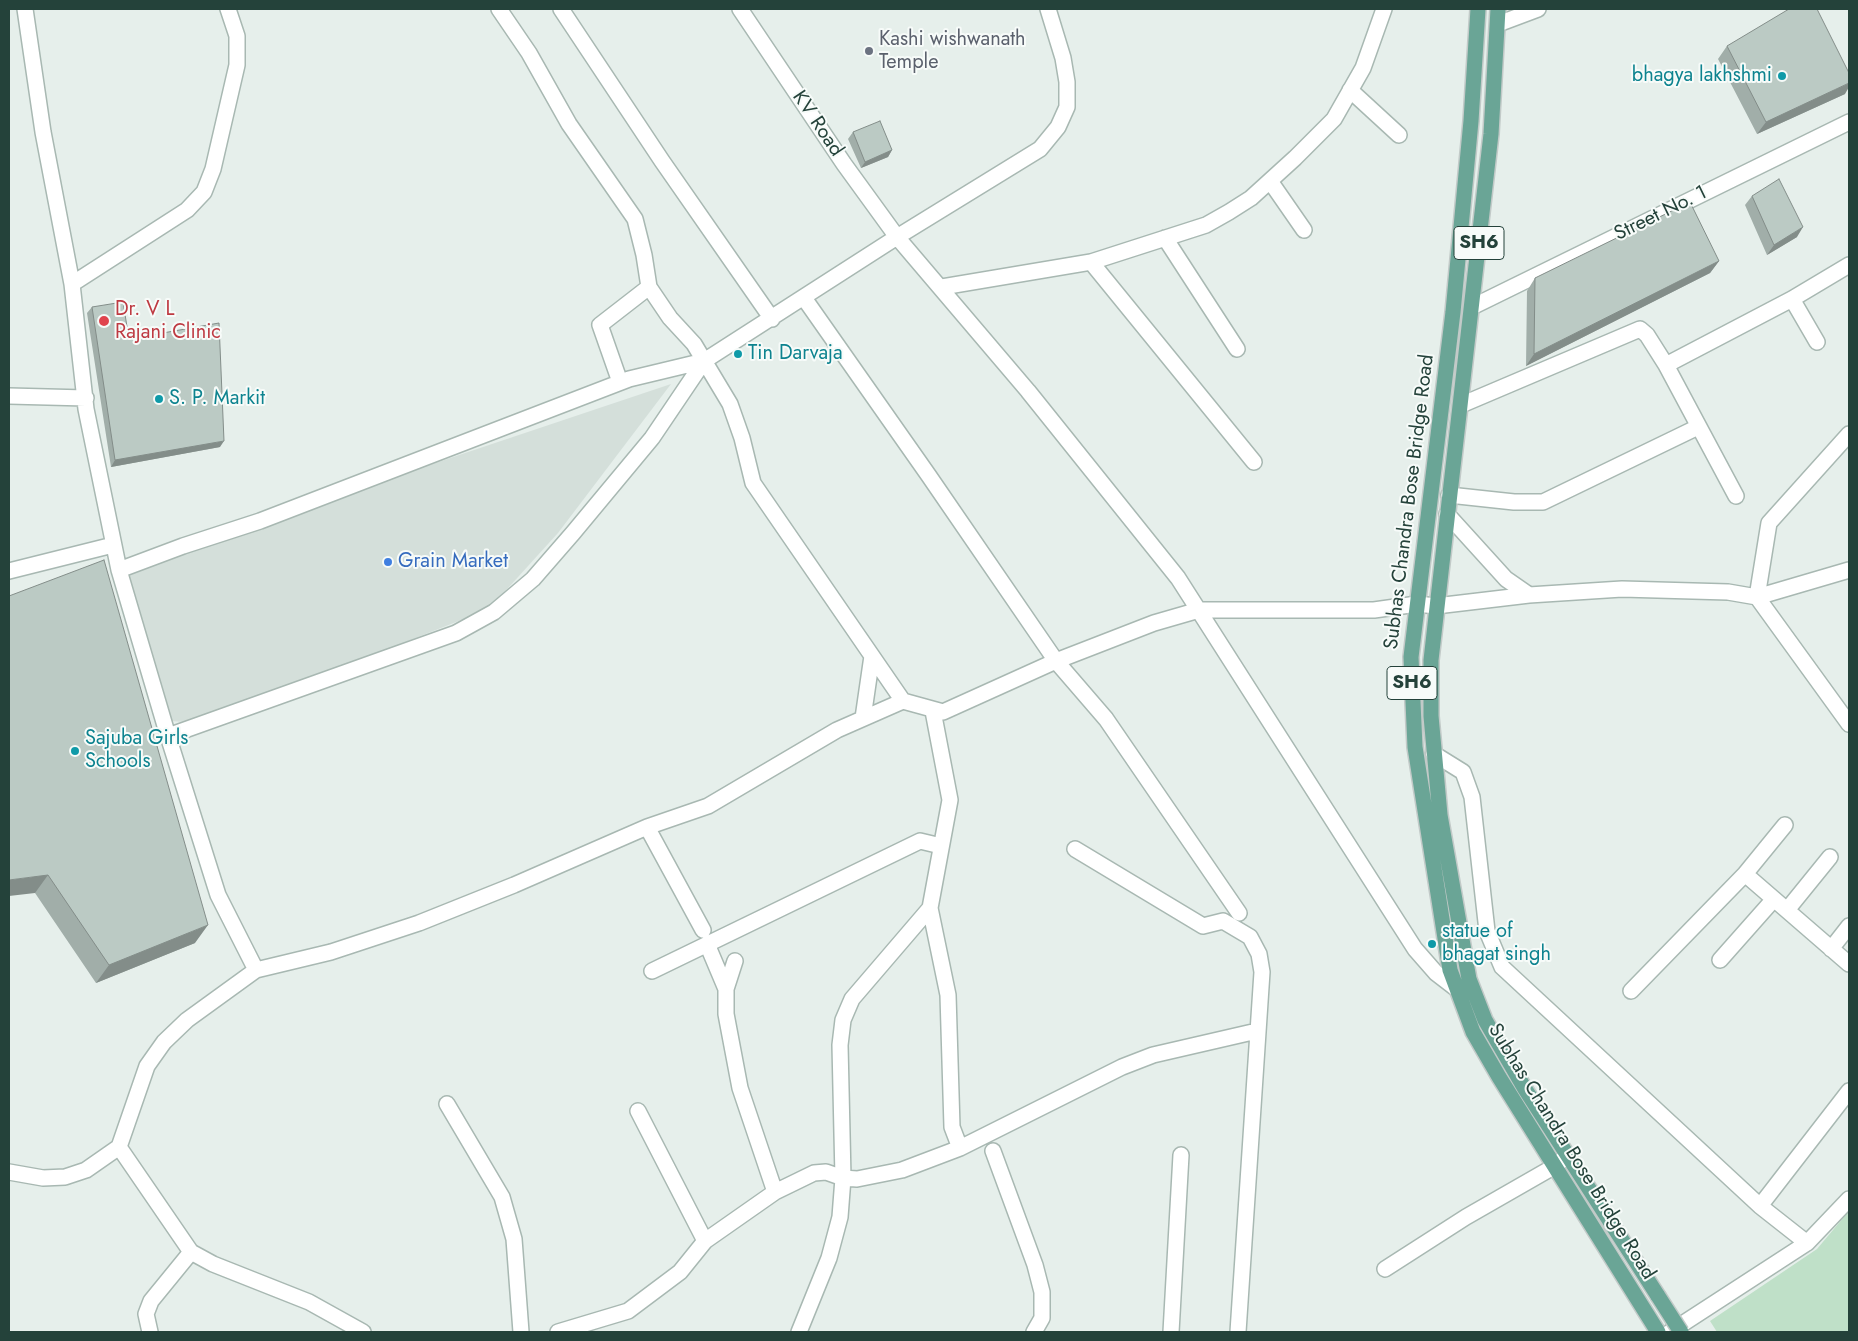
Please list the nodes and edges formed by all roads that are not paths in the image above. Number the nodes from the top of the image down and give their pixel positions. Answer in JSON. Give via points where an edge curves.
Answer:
{"nodes":[{"id":1,"x":25,"y":9,"type":"edge"},
{"id":2,"x":228,"y":9,"type":"edge"},
{"id":3,"x":499,"y":9,"type":"edge"},
{"id":4,"x":561,"y":9,"type":"edge"},
{"id":5,"x":740,"y":9,"type":"edge"},
{"id":6,"x":1048,"y":9,"type":"edge"},
{"id":7,"x":1384,"y":9,"type":"edge"},
{"id":8,"x":1478,"y":9,"type":"edge"},
{"id":9,"x":1538,"y":9,"type":"edge"},
{"id":10,"x":1498,"y":16,"type":"edge"},
{"id":11,"x":1350,"y":90,"type":"junction"},
{"id":12,"x":1849,"y":122,"type":"edge"},
{"id":13,"x":1399,"y":135,"type":"dead end"},
{"id":14,"x":1270,"y":181,"type":"junction"},
{"id":15,"x":1304,"y":230,"type":"dead end"},
{"id":16,"x":897,"y":237,"type":"junction"},
{"id":17,"x":1165,"y":238,"type":"junction"},
{"id":18,"x":1090,"y":262,"type":"junction"},
{"id":19,"x":1849,"y":265,"type":"edge"},
{"id":20,"x":72,"y":284,"type":"junction"},
{"id":21,"x":649,"y":287,"type":"junction"},
{"id":22,"x":942,"y":287,"type":"junction"},
{"id":23,"x":804,"y":298,"type":"junction"},
{"id":24,"x":1792,"y":299,"type":"junction"},
{"id":25,"x":1472,"y":306,"type":"junction"},
{"id":26,"x":772,"y":319,"type":"junction"},
{"id":27,"x":1817,"y":342,"type":"dead end"},
{"id":28,"x":1237,"y":349,"type":"dead end"},
{"id":29,"x":704,"y":361,"type":"junction"},
{"id":30,"x":1666,"y":365,"type":"junction"},
{"id":31,"x":620,"y":382,"type":"junction"},
{"id":32,"x":9,"y":396,"type":"edge"},
{"id":33,"x":86,"y":398,"type":"junction"},
{"id":34,"x":1461,"y":405,"type":"junction"},
{"id":35,"x":1698,"y":427,"type":"junction"},
{"id":36,"x":1849,"y":434,"type":"edge"},
{"id":37,"x":1254,"y":462,"type":"dead end"},
{"id":38,"x":1449,"y":495,"type":"junction"},
{"id":39,"x":1736,"y":496,"type":"dead end"},
{"id":40,"x":1447,"y":514,"type":"junction"},
{"id":41,"x":113,"y":545,"type":"junction"},
{"id":42,"x":119,"y":570,"type":"junction"},
{"id":43,"x":1849,"y":570,"type":"edge"},
{"id":44,"x":9,"y":571,"type":"edge"},
{"id":45,"x":1529,"y":595,"type":"junction"},
{"id":46,"x":1756,"y":597,"type":"junction"},
{"id":47,"x":1416,"y":604,"type":"junction"},
{"id":48,"x":1436,"y":606,"type":"junction"},
{"id":49,"x":1198,"y":610,"type":"junction"},
{"id":50,"x":872,"y":656,"type":"junction"},
{"id":51,"x":1056,"y":661,"type":"junction"},
{"id":52,"x":903,"y":702,"type":"junction"},
{"id":53,"x":933,"y":711,"type":"junction"},
{"id":54,"x":863,"y":718,"type":"junction"},
{"id":55,"x":1849,"y":724,"type":"edge"},
{"id":56,"x":168,"y":736,"type":"junction"},
{"id":57,"x":1434,"y":754,"type":"junction"},
{"id":58,"x":1785,"y":825,"type":"dead end"},
{"id":59,"x":647,"y":827,"type":"junction"},
{"id":60,"x":941,"y":846,"type":"junction"},
{"id":61,"x":1075,"y":849,"type":"dead end"},
{"id":62,"x":1830,"y":857,"type":"dead end"},
{"id":63,"x":1745,"y":874,"type":"junction"},
{"id":64,"x":1774,"y":899,"type":"junction"},
{"id":65,"x":930,"y":908,"type":"junction"},
{"id":66,"x":1787,"y":910,"type":"junction"},
{"id":67,"x":1239,"y":913,"type":"dead end"},
{"id":68,"x":1849,"y":926,"type":"edge"},
{"id":69,"x":705,"y":937,"type":"junction"},
{"id":70,"x":1831,"y":948,"type":"junction"},
{"id":71,"x":1720,"y":960,"type":"dead end"},
{"id":72,"x":735,"y":961,"type":"dead end"},
{"id":73,"x":1849,"y":964,"type":"edge"},
{"id":74,"x":256,"y":970,"type":"junction"},
{"id":75,"x":652,"y":971,"type":"dead end"},
{"id":76,"x":726,"y":989,"type":"junction"},
{"id":77,"x":1456,"y":990,"type":"junction"},
{"id":78,"x":1631,"y":991,"type":"dead end"},
{"id":79,"x":1477,"y":1001,"type":"junction"},
{"id":80,"x":1257,"y":1031,"type":"junction"},
{"id":81,"x":1849,"y":1091,"type":"edge"},
{"id":82,"x":448,"y":1104,"type":"dead end"},
{"id":83,"x":638,"y":1111,"type":"dead end"},
{"id":84,"x":119,"y":1147,"type":"junction"},
{"id":85,"x":960,"y":1148,"type":"junction"},
{"id":86,"x":992,"y":1151,"type":"dead end"},
{"id":87,"x":1181,"y":1155,"type":"dead end"},
{"id":88,"x":1568,"y":1155,"type":"junction"},
{"id":89,"x":1555,"y":1166,"type":"junction"},
{"id":90,"x":9,"y":1172,"type":"edge"},
{"id":91,"x":842,"y":1178,"type":"junction"},
{"id":92,"x":775,"y":1192,"type":"junction"},
{"id":93,"x":1849,"y":1199,"type":"edge"},
{"id":94,"x":1760,"y":1206,"type":"junction"},
{"id":95,"x":705,"y":1240,"type":"junction"},
{"id":96,"x":1807,"y":1243,"type":"junction"},
{"id":97,"x":191,"y":1252,"type":"junction"},
{"id":98,"x":1385,"y":1269,"type":"dead end"},
{"id":99,"x":150,"y":1332,"type":"edge"},
{"id":100,"x":363,"y":1332,"type":"edge"},
{"id":101,"x":521,"y":1332,"type":"edge"},
{"id":102,"x":558,"y":1332,"type":"edge"},
{"id":103,"x":799,"y":1332,"type":"edge"},
{"id":104,"x":1034,"y":1332,"type":"edge"},
{"id":105,"x":1171,"y":1332,"type":"edge"},
{"id":106,"x":1238,"y":1332,"type":"edge"},
{"id":107,"x":1658,"y":1332,"type":"edge"},
{"id":108,"x":1670,"y":1332,"type":"edge"},
{"id":109,"x":1681,"y":1332,"type":"edge"}],
"edges":[{"from":1,"to":20,"type":"street","via":[[43,132]]},
{"from":2,"to":20,"type":"street","via":[[237,36],[237,64],[213,169],[204,192],[187,210]]},
{"from":3,"to":21,"type":"street","via":[[529,53],[569,124],[635,219]]},
{"from":4,"to":26,"type":"street"},
{"from":5,"to":16,"type":"street","name":"KV Road"},
{"from":6,"to":16,"type":"street","via":[[1067,82],[1067,107],[1058,127],[1040,149]]},
{"from":7,"to":11,"type":"street","via":[[1363,68]]},
{"from":8,"to":47,"type":"main road","name":"Subhas Chandra Bose Bridge Road","number":"SH6","via":[[1453,312]]},
{"from":9,"to":10,"type":"street"},
{"from":10,"to":25,"type":"main road","name":"Subhas Chandra Bose Bridge Road","number":"SH6","via":[[1491,134]]},
{"from":11,"to":13,"type":"street"},
{"from":11,"to":14,"type":"street","via":[[1334,119]]},
{"from":12,"to":25,"type":"street","name":"Street No. 1"},
{"from":14,"to":15,"type":"street"},
{"from":14,"to":17,"type":"street","via":[[1251,198],[1206,225]]},
{"from":16,"to":22,"type":"street","name":"KV Road"},
{"from":16,"to":23,"type":"street"},
{"from":17,"to":18,"type":"street"},
{"from":17,"to":28,"type":"street"},
{"from":18,"to":22,"type":"street"},
{"from":18,"to":37,"type":"street"},
{"from":19,"to":24,"type":"street"},
{"from":20,"to":33,"type":"street"},
{"from":21,"to":29,"type":"street"},
{"from":21,"to":31,"type":"street","via":[[600,325]]},
{"from":22,"to":49,"type":"street","name":"KV Road","via":[[1178,578]]},
{"from":23,"to":26,"type":"street"},
{"from":23,"to":51,"type":"street"},
{"from":24,"to":27,"type":"street"},
{"from":24,"to":30,"type":"street"},
{"from":25,"to":34,"type":"main road","name":"Subhas Chandra Bose Bridge Road","number":"SH6"},
{"from":26,"to":29,"type":"street"},
{"from":29,"to":31,"type":"street"},
{"from":29,"to":50,"type":"street","via":[[730,404],[753,484]]},
{"from":29,"to":56,"type":"street","via":[[652,438],[574,533],[533,579],[494,612],[456,633]]},
{"from":30,"to":34,"type":"street","via":[[1647,334],[1634,331]]},
{"from":30,"to":35,"type":"street"},
{"from":31,"to":42,"type":"street","via":[[270,518]]},
{"from":32,"to":33,"type":"street"},
{"from":33,"to":41,"type":"street"},
{"from":34,"to":38,"type":"main road","name":"Subhas Chandra Bose Bridge Road","number":"SH6"},
{"from":35,"to":38,"type":"street","via":[[1543,502]]},
{"from":35,"to":39,"type":"street"},
{"from":36,"to":46,"type":"street","via":[[1769,523]]},
{"from":38,"to":40,"type":"main road","name":"Subhas Chandra Bose Bridge Road","number":"SH6"},
{"from":40,"to":45,"type":"street","via":[[1506,579]]},
{"from":40,"to":48,"type":"main road","name":"Subhas Chandra Bose Bridge Road","number":"SH6"},
{"from":41,"to":42,"type":"street"},
{"from":41,"to":44,"type":"street"},
{"from":42,"to":56,"type":"street"},
{"from":43,"to":46,"type":"street"},
{"from":45,"to":46,"type":"street","via":[[1622,589],[1728,592]]},
{"from":45,"to":48,"type":"street"},
{"from":46,"to":55,"type":"street"},
{"from":47,"to":48,"type":"street"},
{"from":47,"to":49,"type":"street","via":[[1374,610]]},
{"from":47,"to":77,"type":"main road","name":"Subhas Chandra Bose Bridge Road","number":"SH6","via":[[1411,657],[1415,748],[1442,927]]},
{"from":48,"to":57,"type":"main road","name":"Subhas Chandra Bose Bridge Road","number":"SH6","via":[[1431,660]]},
{"from":49,"to":51,"type":"street","via":[[1154,623]]},
{"from":49,"to":77,"type":"street","name":"KV Road","via":[[1415,949]]},
{"from":50,"to":52,"type":"street"},
{"from":50,"to":54,"type":"street"},
{"from":51,"to":53,"type":"street","via":[[943,712]]},
{"from":51,"to":67,"type":"street","via":[[1106,719]]},
{"from":52,"to":53,"type":"street"},
{"from":52,"to":54,"type":"street"},
{"from":53,"to":60,"type":"street","via":[[950,800]]},
{"from":54,"to":59,"type":"street","via":[[708,806]]},
{"from":56,"to":74,"type":"street","via":[[218,895]]},
{"from":57,"to":79,"type":"main road","name":"Subhas Chandra Bose Bridge Road","number":"SH6","via":[[1442,825],[1469,979]]},
{"from":57,"to":94,"type":"street","via":[[1464,772],[1472,797],[1487,931],[1502,967]]},
{"from":58,"to":63,"type":"street"},
{"from":59,"to":69,"type":"street"},
{"from":59,"to":74,"type":"street","via":[[419,923],[331,952]]},
{"from":60,"to":65,"type":"street"},
{"from":60,"to":69,"type":"street","via":[[920,841]]},
{"from":61,"to":80,"type":"street","via":[[1203,926],[1223,921],[1250,937],[1262,972]]},
{"from":62,"to":66,"type":"street"},
{"from":63,"to":64,"type":"street"},
{"from":63,"to":78,"type":"street"},
{"from":64,"to":66,"type":"street"},
{"from":64,"to":71,"type":"street"},
{"from":65,"to":85,"type":"street","via":[[948,996],[952,1127]]},
{"from":65,"to":91,"type":"street","via":[[852,1000],[843,1020],[840,1045]]},
{"from":66,"to":70,"type":"street"},
{"from":68,"to":70,"type":"street"},
{"from":69,"to":75,"type":"street"},
{"from":69,"to":76,"type":"street"},
{"from":70,"to":73,"type":"street"},
{"from":72,"to":76,"type":"street"},
{"from":74,"to":84,"type":"street","via":[[187,1020],[164,1042],[147,1066]]},
{"from":76,"to":92,"type":"street","via":[[726,1014],[740,1088]]},
{"from":77,"to":79,"type":"street","name":"KV Road"},
{"from":77,"to":89,"type":"main road","name":"Subhas Chandra Bose Bridge Road","number":"SH6","via":[[1478,1039]]},
{"from":79,"to":88,"type":"main road","name":"Subhas Chandra Bose Bridge Road","number":"SH6","via":[[1524,1089]]},
{"from":80,"to":85,"type":"street","via":[[1153,1055],[1122,1067]]},
{"from":80,"to":106,"type":"street"},
{"from":81,"to":94,"type":"street"},
{"from":82,"to":101,"type":"street","via":[[502,1197],[514,1239]]},
{"from":83,"to":95,"type":"street"},
{"from":84,"to":90,"type":"street","via":[[86,1170],[65,1176],[43,1178]]},
{"from":84,"to":97,"type":"street"},
{"from":85,"to":91,"type":"street","via":[[902,1170],[870,1178]]},
{"from":86,"to":104,"type":"street","via":[[1042,1292],[1042,1318]]},
{"from":87,"to":105,"type":"street"},
{"from":88,"to":89,"type":"street"},
{"from":88,"to":109,"type":"main road","name":"Subhas Chandra Bose Bridge Road","number":"SH6","bridge":true},
{"from":89,"to":98,"type":"street","via":[[1466,1217]]},
{"from":89,"to":107,"type":"main road","name":"Subhas Chandra Bose Bridge Road","number":"SH6"},
{"from":91,"to":92,"type":"street","via":[[821,1172]]},
{"from":91,"to":103,"type":"street","via":[[836,1237]]},
{"from":92,"to":95,"type":"street"},
{"from":93,"to":96,"type":"street"},
{"from":94,"to":96,"type":"street"},
{"from":95,"to":102,"type":"street","via":[[680,1272],[628,1310]]},
{"from":96,"to":108,"type":"street"},
{"from":97,"to":99,"type":"street","via":[[151,1301],[146,1314]]},
{"from":97,"to":100,"type":"street","via":[[309,1302]]}]}
